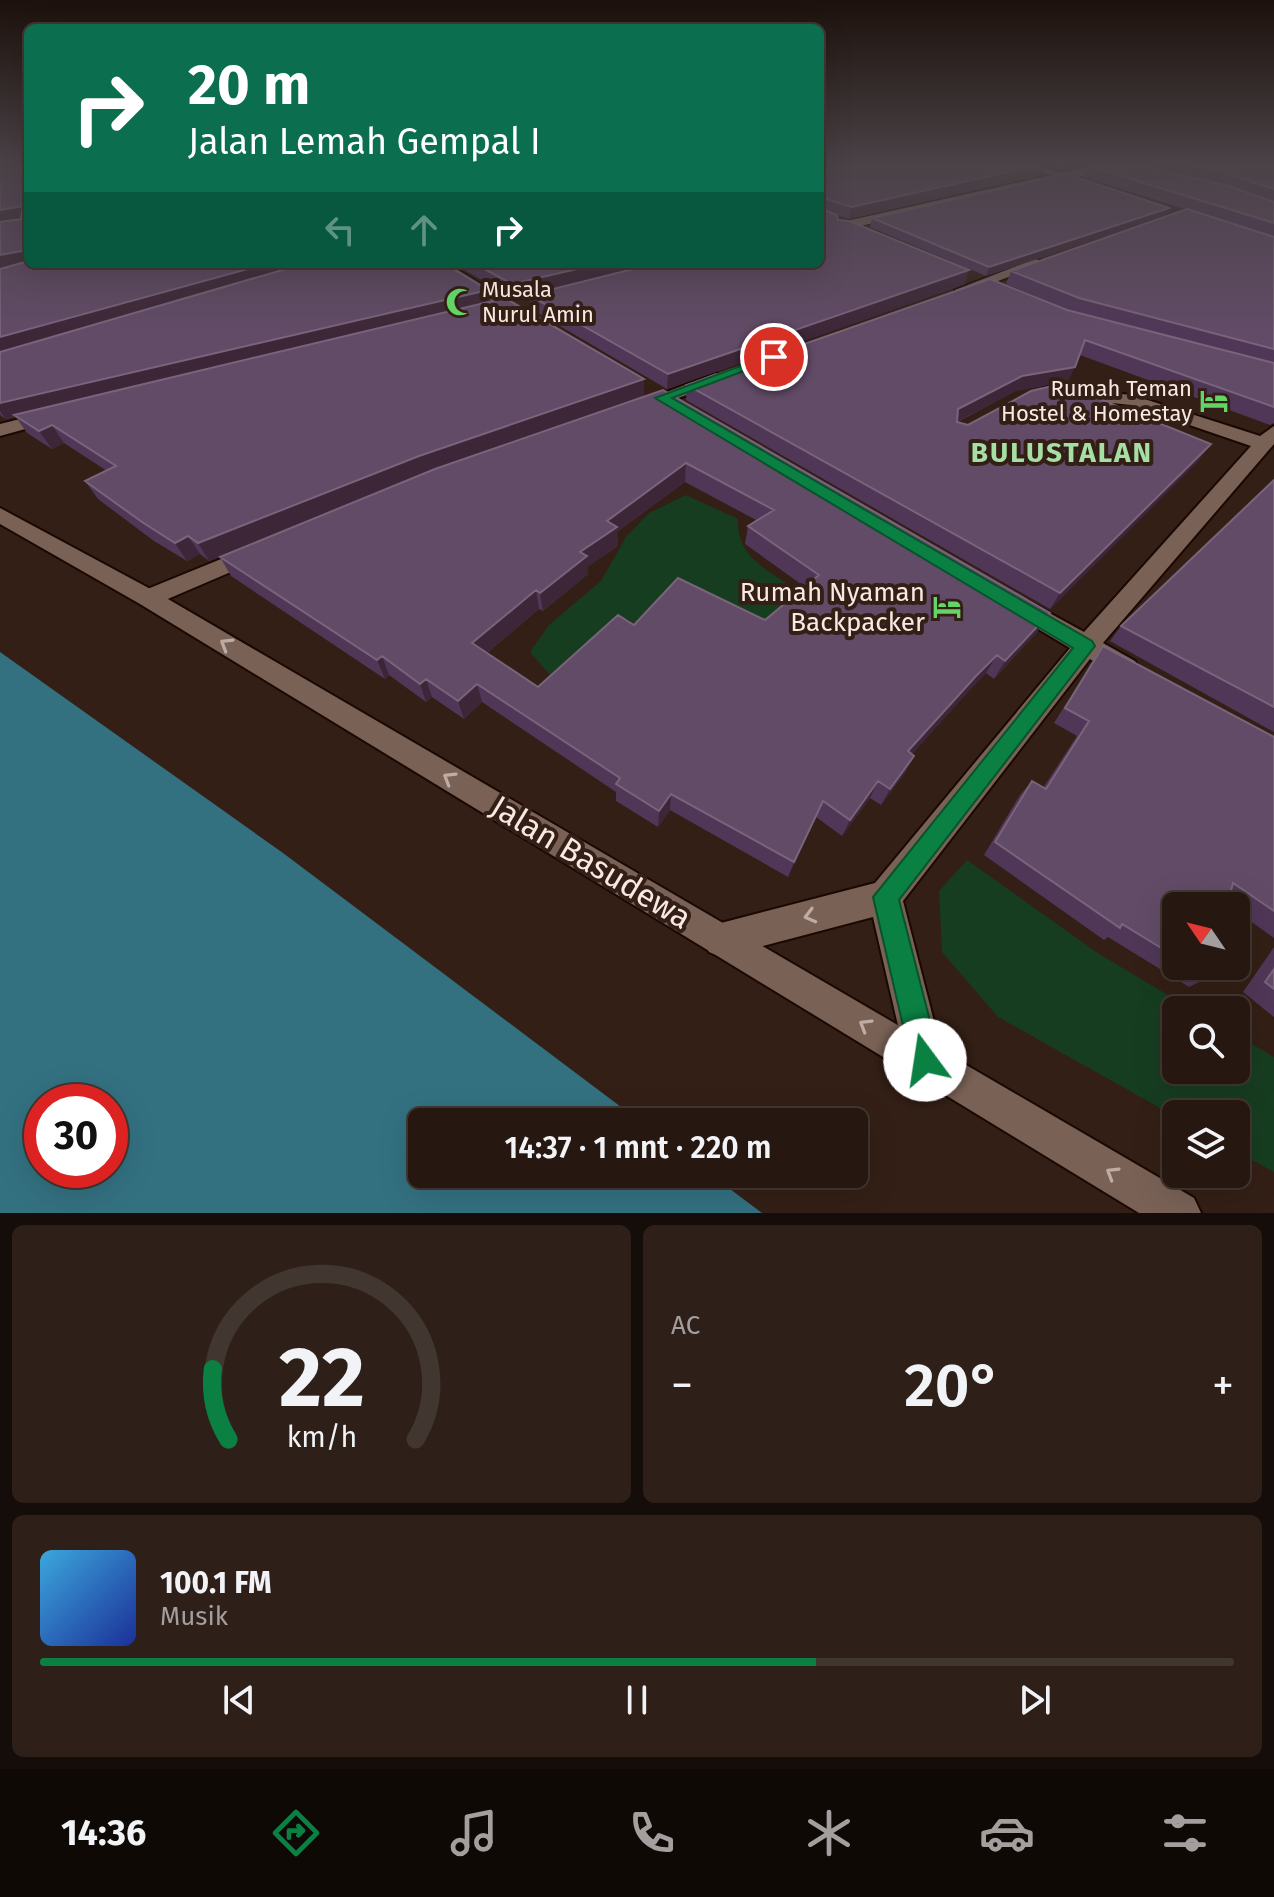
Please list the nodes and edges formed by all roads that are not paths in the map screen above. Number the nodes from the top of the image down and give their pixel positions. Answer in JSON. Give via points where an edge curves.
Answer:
{"nodes":[{"id":1,"x":838,"y":222,"type":"edge"},
{"id":2,"x":866,"y":222,"type":"edge"},
{"id":3,"x":848,"y":226,"type":"junction"},
{"id":4,"x":824,"y":230,"type":"edge"},
{"id":5,"x":872,"y":236,"type":"edge"},
{"id":6,"x":1049,"y":259,"type":"edge"},
{"id":7,"x":446,"y":268,"type":"edge"},
{"id":8,"x":954,"y":272,"type":"edge"},
{"id":9,"x":981,"y":283,"type":"junction"},
{"id":10,"x":1008,"y":294,"type":"edge"},
{"id":11,"x":940,"y":298,"type":"edge"},
{"id":12,"x":530,"y":302,"type":"edge"},
{"id":13,"x":511,"y":306,"type":"junction"},
{"id":14,"x":481,"y":314,"type":"edge"},
{"id":15,"x":538,"y":323,"type":"edge"},
{"id":16,"x":732,"y":372,"type":"edge"},
{"id":17,"x":654,"y":394,"type":"junction"},
{"id":18,"x":1031,"y":394,"type":"edge"},
{"id":19,"x":77,"y":410,"type":"edge"},
{"id":20,"x":618,"y":413,"type":"edge"},
{"id":21,"x":688,"y":413,"type":"edge"},
{"id":22,"x":0,"y":430,"type":"edge"},
{"id":23,"x":1268,"y":438,"type":"edge"},
{"id":24,"x":0,"y":515,"type":"edge"},
{"id":25,"x":271,"y":547,"type":"edge"},
{"id":26,"x":991,"y":591,"type":"edge"},
{"id":27,"x":148,"y":598,"type":"junction"},
{"id":28,"x":1086,"y":646,"type":"junction"},
{"id":29,"x":1152,"y":682,"type":"edge"},
{"id":30,"x":885,"y":897,"type":"junction"},
{"id":31,"x":721,"y":940,"type":"junction"},
{"id":32,"x":925,"y":1060,"type":"junction"},
{"id":33,"x":1179,"y":1213,"type":"edge"}],
"edges":[{"from":1,"to":3,"type":"street"},
{"from":2,"to":3,"type":"street"},
{"from":3,"to":4,"type":"street"},
{"from":3,"to":5,"type":"street"},
{"from":6,"to":9,"type":"street"},
{"from":7,"to":13,"type":"street"},
{"from":8,"to":9,"type":"street"},
{"from":9,"to":10,"type":"street"},
{"from":9,"to":11,"type":"street"},
{"from":12,"to":13,"type":"street"},
{"from":13,"to":14,"type":"street"},
{"from":13,"to":15,"type":"street"},
{"from":16,"to":17,"type":"street"},
{"from":17,"to":20,"type":"street"},
{"from":17,"to":21,"type":"street"},
{"from":18,"to":23,"type":"street","via":[[1128,397]]},
{"from":19,"to":22,"type":"street"},
{"from":23,"to":28,"type":"street"},
{"from":24,"to":27,"type":"street","name":"Jalan Basudewa"},
{"from":25,"to":27,"type":"street"},
{"from":26,"to":28,"type":"street"},
{"from":31,"to":27,"type":"street","name":"Jalan Basudewa","one_way":true},
{"from":28,"to":29,"type":"street"},
{"from":28,"to":30,"type":"street"},
{"from":30,"to":31,"type":"street","one_way":true},
{"from":30,"to":32,"type":"street"},
{"from":32,"to":31,"type":"street","name":"Jalan Basudewa","one_way":true},
{"from":33,"to":32,"type":"street","name":"Jalan Basudewa","one_way":true}]}
